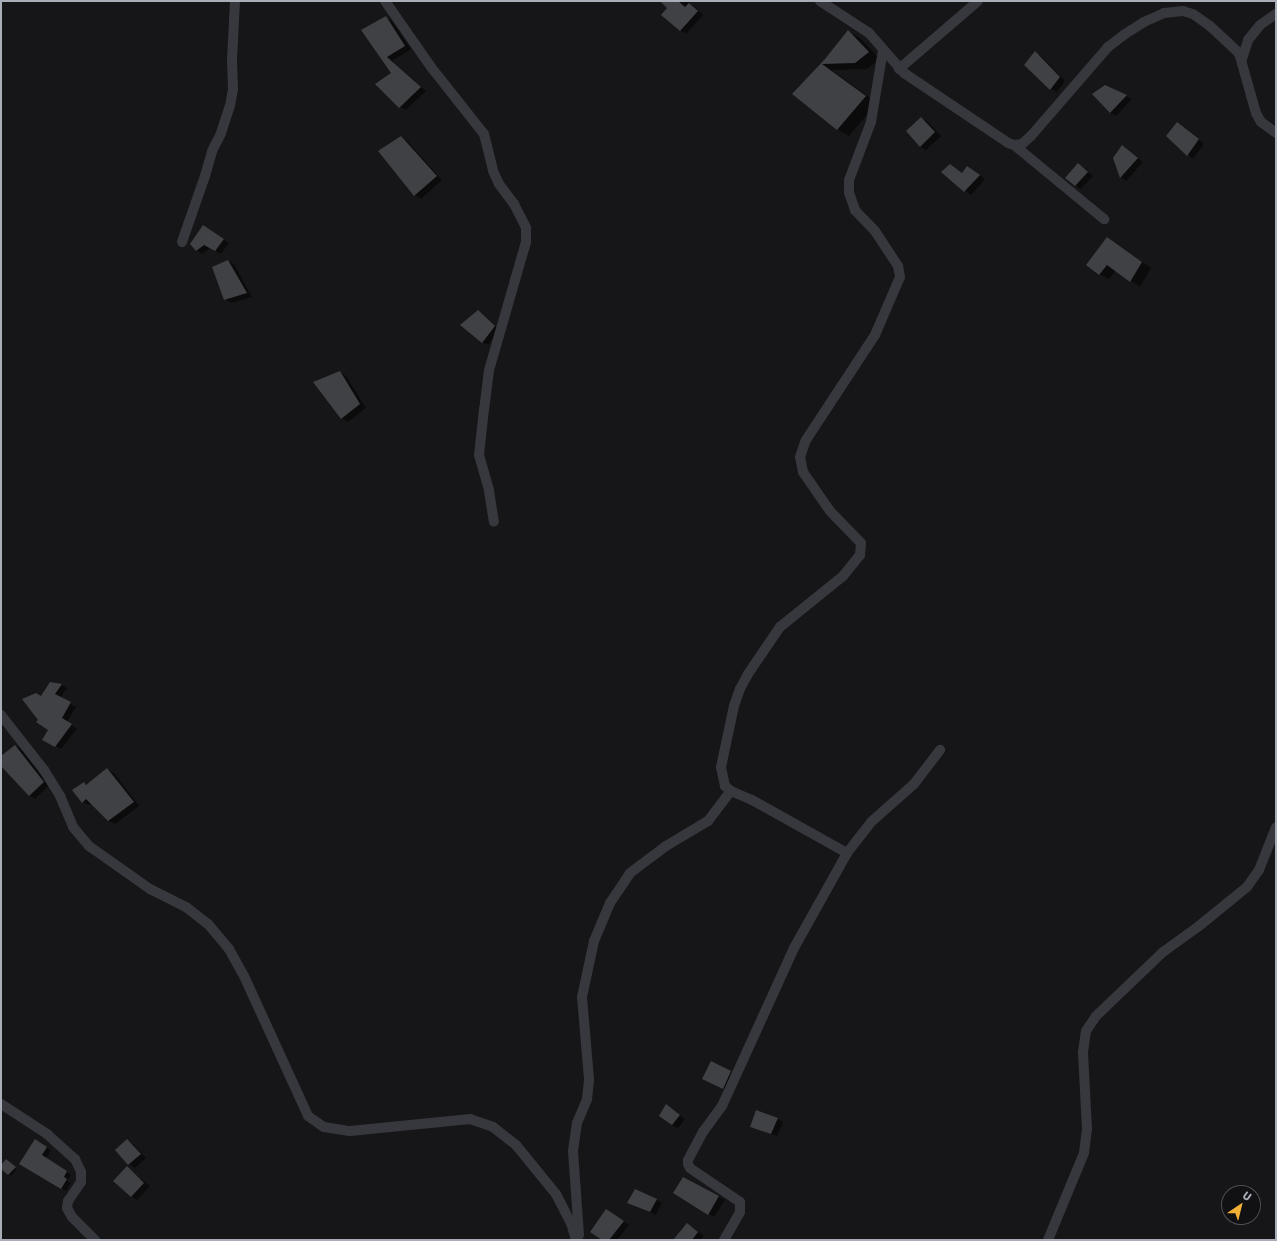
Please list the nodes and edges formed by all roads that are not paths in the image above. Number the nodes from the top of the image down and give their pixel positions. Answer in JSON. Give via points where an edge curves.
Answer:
{"nodes":[{"id":1,"x":235,"y":1,"type":"edge"},
{"id":2,"x":385,"y":1,"type":"edge"},
{"id":3,"x":820,"y":1,"type":"edge"},
{"id":4,"x":978,"y":1,"type":"edge"},
{"id":5,"x":1181,"y":6,"type":"edge"},
{"id":6,"x":1276,"y":14,"type":"edge"},
{"id":7,"x":883,"y":50,"type":"junction"},
{"id":8,"x":1242,"y":59,"type":"junction"},
{"id":9,"x":899,"y":69,"type":"junction"},
{"id":10,"x":1276,"y":132,"type":"edge"},
{"id":11,"x":1014,"y":145,"type":"junction"},
{"id":12,"x":1104,"y":219,"type":"dead end"},
{"id":13,"x":182,"y":242,"type":"dead end"},
{"id":14,"x":494,"y":522,"type":"dead end"},
{"id":15,"x":1,"y":715,"type":"edge"},
{"id":16,"x":940,"y":750,"type":"dead end"},
{"id":17,"x":731,"y":791,"type":"junction"},
{"id":18,"x":1276,"y":827,"type":"edge"},
{"id":19,"x":847,"y":853,"type":"junction"},
{"id":20,"x":1,"y":1104,"type":"edge"},
{"id":21,"x":95,"y":1240,"type":"edge"},
{"id":22,"x":576,"y":1240,"type":"edge"},
{"id":23,"x":579,"y":1240,"type":"edge"},
{"id":24,"x":724,"y":1240,"type":"edge"},
{"id":25,"x":1048,"y":1240,"type":"edge"}],
"edges":[{"from":1,"to":13,"type":"street","via":[[233,89],[230,106]]},
{"from":2,"to":14,"type":"street","via":[[431,67],[484,134],[493,171],[526,228],[526,242],[489,370],[484,409],[479,455]]},
{"from":3,"to":7,"type":"street","via":[[869,33]]},
{"from":4,"to":9,"type":"street"},
{"from":5,"to":8,"type":"street","via":[[1210,26]]},
{"from":5,"to":11,"type":"street","via":[[1144,22],[1108,47],[1031,136],[1022,144]]},
{"from":6,"to":8,"type":"street","via":[[1260,25],[1248,40]]},
{"from":7,"to":9,"type":"street"},
{"from":7,"to":17,"type":"street","via":[[871,122],[849,180],[849,193],[855,210],[875,231],[898,266],[900,277],[875,335],[806,440],[800,457],[803,472],[830,511],[861,543],[860,555],[843,576],[780,627],[740,689],[725,742],[721,767],[725,786]]},
{"from":8,"to":10,"type":"street","via":[[1256,113],[1261,122]]},
{"from":9,"to":11,"type":"street"},
{"from":11,"to":12,"type":"street"},
{"from":15,"to":22,"type":"street","via":[[44,770],[60,796],[73,826],[89,846],[150,889],[186,907],[208,924],[229,949],[244,976],[308,1116],[324,1127],[350,1131],[470,1119],[493,1127],[516,1145],[556,1194]]},
{"from":16,"to":19,"type":"street","via":[[914,784],[871,822]]},
{"from":17,"to":19,"type":"street"},
{"from":17,"to":23,"type":"street","via":[[708,821],[666,846],[630,873],[610,903],[594,941],[582,997],[589,1079],[587,1099],[577,1124],[573,1151]]},
{"from":18,"to":25,"type":"street","via":[[1259,870],[1247,887],[1163,952],[1096,1016],[1086,1031],[1083,1052],[1087,1130],[1084,1153]]},
{"from":19,"to":24,"type":"street","via":[[794,948],[722,1106],[703,1132],[688,1160],[690,1168],[740,1202],[740,1212]]},
{"from":20,"to":21,"type":"street","via":[[47,1134],[75,1159],[81,1172],[81,1182],[68,1201],[67,1208],[72,1217]]}]}
